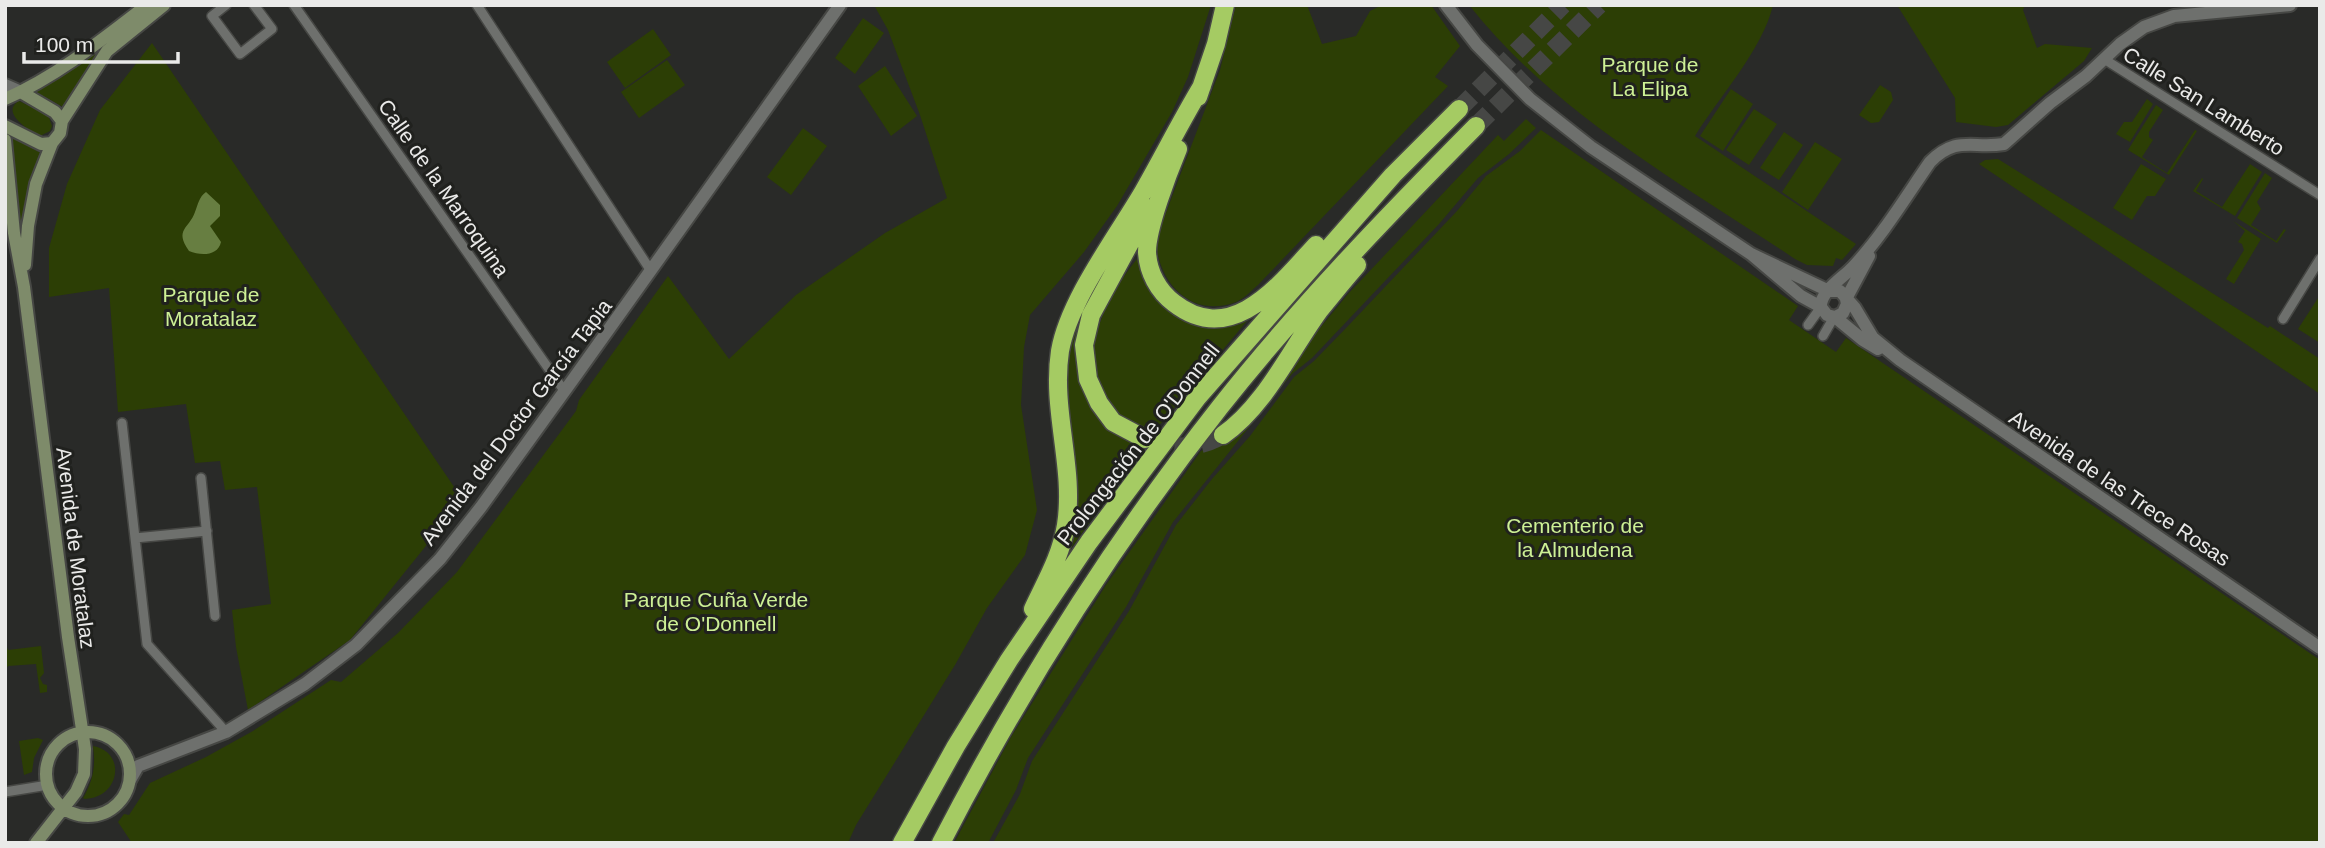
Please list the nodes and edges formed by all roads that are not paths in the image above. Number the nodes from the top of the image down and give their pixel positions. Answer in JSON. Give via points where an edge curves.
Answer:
{"nodes":[{"id":1,"x":147,"y":5,"type":"edge"},
{"id":2,"x":164,"y":5,"type":"edge"},
{"id":3,"x":226,"y":5,"type":"edge"},
{"id":4,"x":254,"y":5,"type":"edge"},
{"id":5,"x":295,"y":5,"type":"edge"},
{"id":6,"x":477,"y":5,"type":"edge"},
{"id":7,"x":840,"y":5,"type":"edge"},
{"id":8,"x":1225,"y":5,"type":"edge"},
{"id":9,"x":1446,"y":5,"type":"edge"},
{"id":10,"x":2290,"y":5,"type":"edge"},
{"id":11,"x":2104,"y":60,"type":"junction"},
{"id":12,"x":5,"y":85,"type":"edge"},
{"id":13,"x":1202,"y":86,"type":"junction"},
{"id":14,"x":22,"y":92,"type":"junction"},
{"id":15,"x":5,"y":99,"type":"edge"},
{"id":16,"x":1459,"y":108,"type":"tunnel mouth"},
{"id":17,"x":62,"y":121,"type":"junction"},
{"id":18,"x":5,"y":126,"type":"edge"},
{"id":19,"x":1476,"y":126,"type":"tunnel mouth"},
{"id":20,"x":5,"y":140,"type":"edge"},
{"id":21,"x":51,"y":143,"type":"junction"},
{"id":22,"x":1170,"y":167,"type":"junction"},
{"id":23,"x":1393,"y":174,"type":"junction"},
{"id":24,"x":2320,"y":195,"type":"edge"},
{"id":25,"x":1380,"y":225,"type":"junction"},
{"id":26,"x":1878,"y":238,"type":"junction"},
{"id":27,"x":1751,"y":254,"type":"junction"},
{"id":28,"x":2320,"y":259,"type":"edge"},
{"id":29,"x":652,"y":271,"type":"junction"},
{"id":30,"x":24,"y":287,"type":"junction"},
{"id":31,"x":1829,"y":291,"type":"junction"},
{"id":32,"x":1847,"y":302,"type":"junction"},
{"id":33,"x":1821,"y":307,"type":"junction"},
{"id":34,"x":1834,"y":317,"type":"junction"},
{"id":35,"x":2283,"y":319,"type":"dead end"},
{"id":36,"x":1808,"y":325,"type":"dead end"},
{"id":37,"x":1823,"y":336,"type":"dead end"},
{"id":38,"x":1899,"y":360,"type":"junction"},
{"id":39,"x":565,"y":391,"type":"junction"},
{"id":40,"x":122,"y":423,"type":"dead end"},
{"id":41,"x":1223,"y":435,"type":"tunnel mouth"},
{"id":42,"x":1145,"y":439,"type":"tunnel mouth"},
{"id":43,"x":201,"y":478,"type":"dead end"},
{"id":44,"x":207,"y":530,"type":"junction"},
{"id":45,"x":135,"y":538,"type":"junction"},
{"id":46,"x":215,"y":616,"type":"dead end"},
{"id":47,"x":2320,"y":648,"type":"edge"},
{"id":48,"x":1009,"y":660,"type":"junction"},
{"id":49,"x":226,"y":732,"type":"junction"},
{"id":50,"x":81,"y":733,"type":"junction"},
{"id":51,"x":133,"y":764,"type":"junction"},
{"id":52,"x":48,"y":786,"type":"junction"},
{"id":53,"x":5,"y":792,"type":"edge"},
{"id":54,"x":64,"y":809,"type":"junction"},
{"id":55,"x":36,"y":843,"type":"edge"},
{"id":56,"x":902,"y":843,"type":"edge"},
{"id":57,"x":941,"y":843,"type":"edge"}],
"edges":[{"from":1,"to":14,"type":"main road"},
{"from":2,"to":17,"type":"main road","name":"Avenida de Moratalaz","via":[[107,51]]},
{"from":3,"to":4,"type":"street","via":[[212,16],[240,54],[272,29]]},
{"from":5,"to":39,"type":"street","name":"Calle de la Marroquina"},
{"from":6,"to":29,"type":"street"},
{"from":7,"to":29,"type":"street","name":"Avenida del Doctor García Tapia"},
{"from":8,"to":13,"type":"highway"},
{"from":9,"to":27,"type":"street","name":"Avenida de las Trece Rosas","via":[[1477,45],[1551,117]]},
{"from":10,"to":11,"type":"street","via":[[2158,20],[2129,36]]},
{"from":11,"to":24,"type":"street","name":"Calle San Lamberto"},
{"from":11,"to":26,"type":"street","via":[[2004,144],[1964,144],[1939,153]]},
{"from":12,"to":14,"type":"street"},
{"from":13,"to":22,"type":"highway"},
{"from":13,"to":48,"type":"highway","via":[[1065,331],[1057,387],[1068,487],[1066,524],[1054,567]]},
{"from":14,"to":15,"type":"main road"},
{"from":14,"to":17,"type":"main road"},
{"from":16,"to":23,"type":"highway","name":"Prolongación de O'Donnell"},
{"from":17,"to":21,"type":"main road","name":"Avenida de Moratalaz","via":[[60,133]]},
{"from":18,"to":21,"type":"main road","via":[[41,144]]},
{"from":19,"to":25,"type":"highway","name":"Prolongación de O'Donnell"},
{"from":20,"to":30,"type":"main road","name":"Avenida de Moratalaz"},
{"from":21,"to":30,"type":"main road","name":"Avenida de Moratalaz","via":[[27,226]]},
{"from":22,"to":23,"type":"highway","via":[[1149,239],[1149,268],[1171,301],[1210,318],[1245,311],[1268,295],[1356,201]]},
{"from":22,"to":42,"type":"highway","via":[[1091,315],[1084,345],[1088,379],[1099,403],[1113,422]]},
{"from":23,"to":48,"type":"highway","name":"Prolongación de O'Donnell","via":[[1197,398],[1089,542]]},
{"from":25,"to":41,"type":"highway","via":[[1366,253],[1251,409]]},
{"from":25,"to":57,"type":"highway","name":"Prolongación de O'Donnell","via":[[1219,408],[1115,550],[1018,702]]},
{"from":26,"to":31,"type":"street"},
{"from":26,"to":32,"type":"street"},
{"from":27,"to":31,"type":"street","name":"Avenida de las Trece Rosas"},
{"from":27,"to":33,"type":"street","name":"Avenida de las Trece Rosas"},
{"from":28,"to":35,"type":"street"},
{"from":29,"to":39,"type":"street","name":"Avenida del Doctor García Tapia"},
{"from":30,"to":50,"type":"main road","name":"Avenida de Moratalaz"},
{"from":31,"to":32,"type":"street","name":"Avenida de las Trece Rosas","via":[[1840,292]]},
{"from":31,"to":33,"type":"street"},
{"from":32,"to":34,"type":"street","via":[[1843,313]]},
{"from":32,"to":38,"type":"street","name":"Avenida de las Trece Rosas","via":[[1878,344]]},
{"from":33,"to":34,"type":"street","name":"Avenida de las Trece Rosas"},
{"from":33,"to":36,"type":"street"},
{"from":34,"to":37,"type":"street"},
{"from":34,"to":38,"type":"street","name":"Avenida de las Trece Rosas"},
{"from":38,"to":47,"type":"street","name":"Avenida de las Trece Rosas"},
{"from":39,"to":49,"type":"street","name":"Avenida del Doctor García Tapia","via":[[440,559],[356,646],[305,684]]},
{"from":40,"to":45,"type":"street"},
{"from":43,"to":44,"type":"street"},
{"from":44,"to":45,"type":"street"},
{"from":44,"to":46,"type":"street"},
{"from":45,"to":49,"type":"street","via":[[147,644]]},
{"from":48,"to":56,"type":"highway","name":"Prolongación de O'Donnell"},
{"from":49,"to":51,"type":"street","name":"Avenida del Doctor García Tapia"},
{"from":50,"to":51,"type":"main road","via":[[109,737]]},
{"from":50,"to":52,"type":"main road","via":[[70,736],[53,752],[46,775]]},
{"from":50,"to":54,"type":"main road","name":"Avenida de Moratalaz","via":[[84,774]]},
{"from":51,"to":54,"type":"main road","via":[[126,794],[111,810],[91,816]]},
{"from":52,"to":53,"type":"street"},
{"from":52,"to":54,"type":"main road"},
{"from":54,"to":55,"type":"main road"}]}
